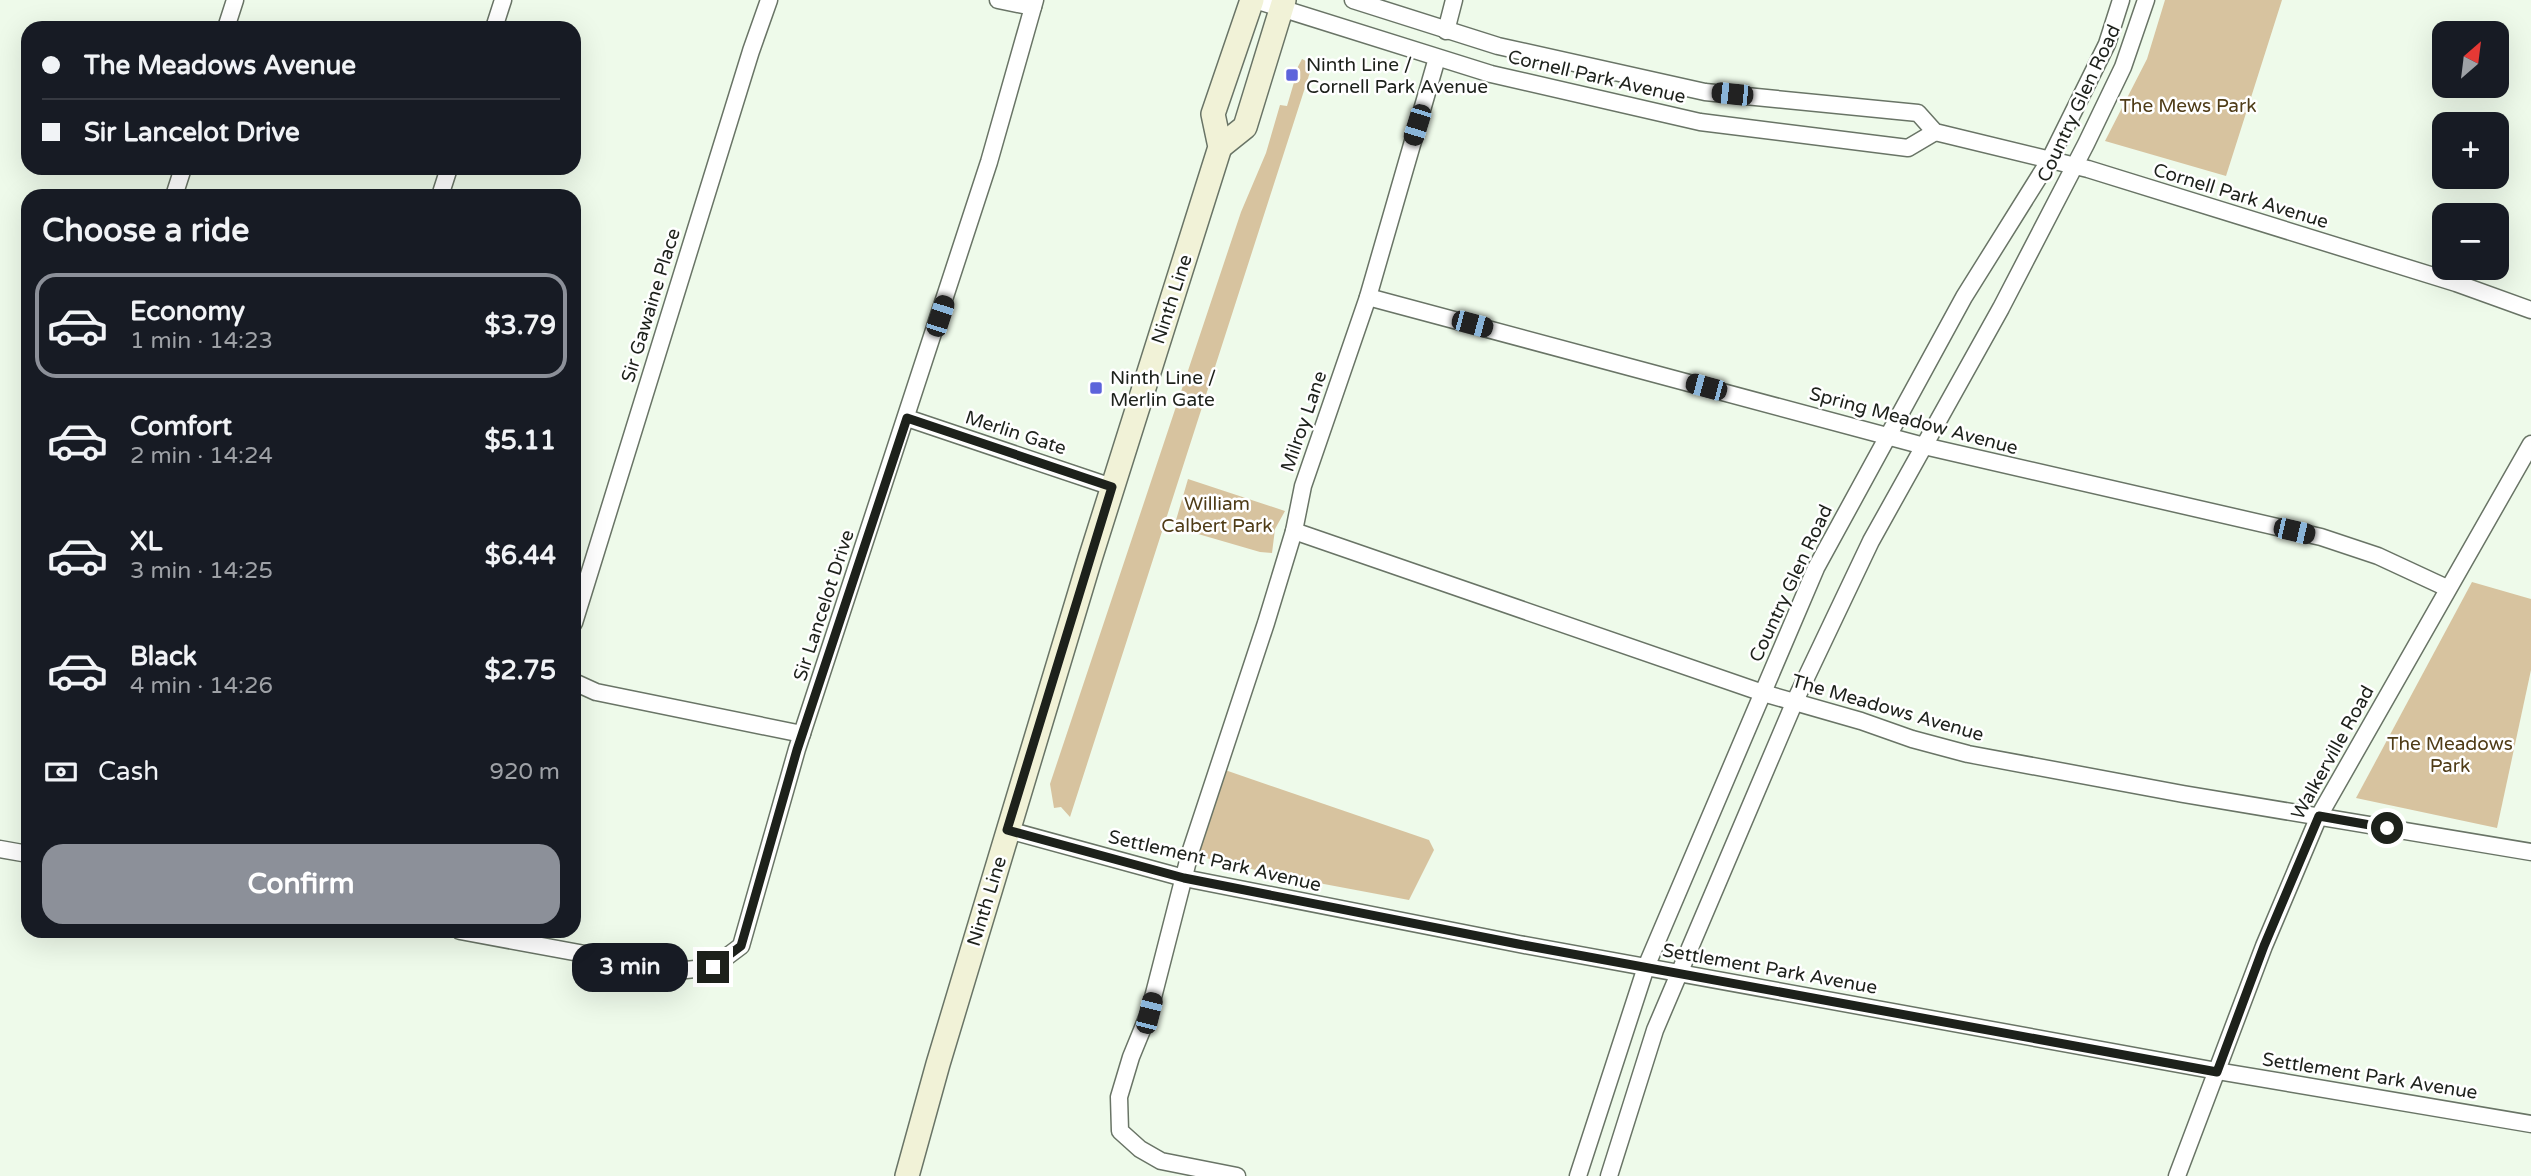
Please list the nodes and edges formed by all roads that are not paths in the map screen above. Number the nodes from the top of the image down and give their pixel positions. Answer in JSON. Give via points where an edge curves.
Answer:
{"nodes":[{"id":1,"x":235,"y":0,"type":"edge"},
{"id":2,"x":503,"y":0,"type":"edge"},
{"id":3,"x":769,"y":0,"type":"edge"},
{"id":4,"x":999,"y":0,"type":"edge"},
{"id":5,"x":1253,"y":0,"type":"edge"},
{"id":6,"x":1353,"y":0,"type":"edge"},
{"id":7,"x":1454,"y":0,"type":"edge"},
{"id":8,"x":2121,"y":0,"type":"edge"},
{"id":9,"x":2146,"y":0,"type":"edge"},
{"id":10,"x":1034,"y":4,"type":"edge"},
{"id":11,"x":1283,"y":4,"type":"edge"},
{"id":12,"x":228,"y":21,"type":"edge"},
{"id":13,"x":496,"y":21,"type":"edge"},
{"id":14,"x":1446,"y":31,"type":"junction"},
{"id":15,"x":1437,"y":58,"type":"junction"},
{"id":16,"x":1934,"y":132,"type":"junction"},
{"id":17,"x":1220,"y":146,"type":"junction"},
{"id":18,"x":2049,"y":161,"type":"junction"},
{"id":19,"x":2075,"y":166,"type":"junction"},
{"id":20,"x":1368,"y":297,"type":"junction"},
{"id":21,"x":2531,"y":310,"type":"edge"},
{"id":22,"x":907,"y":418,"type":"junction"},
{"id":23,"x":1886,"y":435,"type":"junction"},
{"id":24,"x":2531,"y":444,"type":"edge"},
{"id":25,"x":1924,"y":446,"type":"junction"},
{"id":26,"x":1112,"y":487,"type":"junction"},
{"id":27,"x":1294,"y":531,"type":"junction"},
{"id":28,"x":2447,"y":588,"type":"junction"},
{"id":29,"x":581,"y":600,"type":"edge"},
{"id":30,"x":581,"y":685,"type":"edge"},
{"id":31,"x":1763,"y":693,"type":"junction"},
{"id":32,"x":1795,"y":701,"type":"junction"},
{"id":33,"x":802,"y":734,"type":"junction"},
{"id":34,"x":2319,"y":816,"type":"junction"},
{"id":35,"x":1007,"y":830,"type":"junction"},
{"id":36,"x":0,"y":849,"type":"edge"},
{"id":37,"x":2531,"y":852,"type":"edge"},
{"id":38,"x":21,"y":853,"type":"edge"},
{"id":39,"x":1184,"y":878,"type":"junction"},
{"id":40,"x":498,"y":938,"type":"edge"},
{"id":41,"x":1646,"y":967,"type":"junction"},
{"id":42,"x":1680,"y":973,"type":"junction"},
{"id":43,"x":2217,"y":1072,"type":"junction"},
{"id":44,"x":2531,"y":1124,"type":"edge"},
{"id":45,"x":907,"y":1176,"type":"edge"},
{"id":46,"x":1237,"y":1176,"type":"edge"},
{"id":47,"x":1578,"y":1176,"type":"edge"},
{"id":48,"x":1609,"y":1176,"type":"edge"},
{"id":49,"x":2177,"y":1176,"type":"edge"}],
"edges":[{"from":1,"to":12,"type":"street"},
{"from":2,"to":13,"type":"street"},
{"from":3,"to":29,"type":"street","name":"Sir Gawaine Place"},
{"from":4,"to":10,"type":"street"},
{"from":5,"to":11,"type":"street","name":"Cornell Park Avenue"},
{"from":5,"to":17,"type":"main road","name":"Ninth Line","via":[[1213,114]]},
{"from":6,"to":14,"type":"street","name":"Cornell Park Avenue"},
{"from":7,"to":14,"type":"street"},
{"from":8,"to":18,"type":"street","name":"Country Glen Road","via":[[2107,44]]},
{"from":9,"to":19,"type":"street","name":"Country Glen Road","via":[[2123,66]]},
{"from":10,"to":22,"type":"street","name":"Sir Lancelot Drive"},
{"from":11,"to":15,"type":"street","name":"Cornell Park Avenue"},
{"from":11,"to":17,"type":"main road","via":[[1245,127]]},
{"from":14,"to":16,"type":"street","name":"Cornell Park Avenue","via":[[1705,92],[1918,113]]},
{"from":15,"to":16,"type":"street","name":"Cornell Park Avenue","via":[[1700,122],[1908,148]]},
{"from":15,"to":20,"type":"street","name":"Milroy Lane"},
{"from":16,"to":18,"type":"street","name":"Cornell Park Avenue"},
{"from":17,"to":26,"type":"main road","name":"Ninth Line"},
{"from":18,"to":19,"type":"street","name":"Cornell Park Avenue"},
{"from":18,"to":23,"type":"street","name":"Country Glen Road","via":[[1964,297]]},
{"from":19,"to":21,"type":"street","name":"Cornell Park Avenue"},
{"from":19,"to":25,"type":"street","name":"Country Glen Road"},
{"from":20,"to":23,"type":"street","name":"Spring Meadow Avenue"},
{"from":20,"to":27,"type":"street","name":"Milroy Lane","via":[[1303,486]]},
{"from":22,"to":26,"type":"street","name":"Merlin Gate"},
{"from":22,"to":33,"type":"street","name":"Sir Lancelot Drive"},
{"from":23,"to":25,"type":"street","name":"Spring Meadow Avenue"},
{"from":23,"to":31,"type":"street","name":"Country Glen Road","via":[[1816,568]]},
{"from":24,"to":28,"type":"street","name":"Walkerville Road"},
{"from":25,"to":28,"type":"street","name":"Spring Meadow Avenue","via":[[2321,537],[2378,556]]},
{"from":25,"to":32,"type":"street","name":"Country Glen Road","via":[[1871,541]]},
{"from":26,"to":35,"type":"main road","name":"Ninth Line"},
{"from":27,"to":31,"type":"street","name":"The Meadows Avenue"},
{"from":27,"to":39,"type":"street","name":"Milroy Lane"},
{"from":28,"to":34,"type":"street","name":"Walkerville Road"},
{"from":30,"to":33,"type":"street"},
{"from":31,"to":32,"type":"street","name":"The Meadows Avenue"},
{"from":31,"to":41,"type":"street","name":"Country Glen Road"},
{"from":32,"to":34,"type":"street","name":"The Meadows Avenue","via":[[1968,754]]},
{"from":32,"to":42,"type":"street","name":"Country Glen Road"},
{"from":33,"to":40,"type":"street","name":"Sir Lancelot Drive","via":[[741,946],[713,967],[677,971]]},
{"from":34,"to":37,"type":"street","name":"The Meadows Avenue"},
{"from":34,"to":43,"type":"street","name":"Walkerville Road"},
{"from":35,"to":39,"type":"street","name":"Settlement Park Avenue"},
{"from":35,"to":45,"type":"main road","name":"Ninth Line"},
{"from":36,"to":38,"type":"street"},
{"from":39,"to":41,"type":"street","name":"Settlement Park Avenue"},
{"from":39,"to":46,"type":"street","name":"Milroy Lane","via":[[1149,1013],[1119,1097],[1120,1131],[1161,1161]]},
{"from":41,"to":42,"type":"street","name":"Settlement Park Avenue"},
{"from":41,"to":47,"type":"street","name":"Country Glen Road"},
{"from":42,"to":43,"type":"street","name":"Settlement Park Avenue"},
{"from":42,"to":48,"type":"street","name":"Country Glen Road","via":[[1655,1030]]},
{"from":43,"to":44,"type":"street","name":"Settlement Park Avenue"},
{"from":43,"to":49,"type":"street","name":"Walkerville Road"}]}
